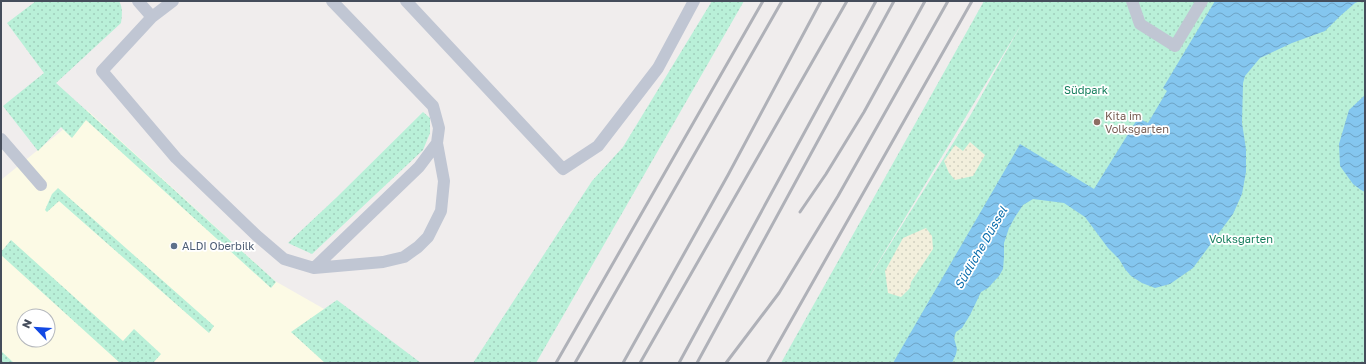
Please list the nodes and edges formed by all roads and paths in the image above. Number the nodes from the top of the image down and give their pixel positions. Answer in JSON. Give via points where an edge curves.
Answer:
{"nodes":[{"id":1,"x":138,"y":1,"type":"edge"},
{"id":2,"x":173,"y":1,"type":"edge"},
{"id":3,"x":332,"y":1,"type":"edge"},
{"id":4,"x":406,"y":1,"type":"edge"},
{"id":5,"x":694,"y":1,"type":"edge"},
{"id":6,"x":1132,"y":1,"type":"edge"},
{"id":7,"x":1202,"y":1,"type":"edge"},
{"id":8,"x":152,"y":17,"type":"junction"},
{"id":9,"x":1,"y":139,"type":"edge"},
{"id":10,"x":437,"y":143,"type":"junction"},
{"id":11,"x":41,"y":185,"type":"dead end"},
{"id":12,"x":314,"y":268,"type":"junction"}],
"edges":[{"from":1,"to":8,"type":"lane"},
{"from":2,"to":8,"type":"lane"},
{"from":3,"to":10,"type":"lane","via":[[433,106],[439,128]]},
{"from":4,"to":5,"type":"lane","via":[[563,169],[598,146],[658,68]]},
{"from":6,"to":7,"type":"lane","via":[[1140,24],[1174,46]]},
{"from":8,"to":12,"type":"lane","via":[[102,71],[176,158],[256,235],[284,259]]},
{"from":9,"to":11,"type":"lane"},
{"from":10,"to":12,"type":"lane","via":[[419,167]]},
{"from":10,"to":12,"type":"lane","via":[[444,181],[441,211],[428,237],[418,248],[404,257],[382,262]]}]}
